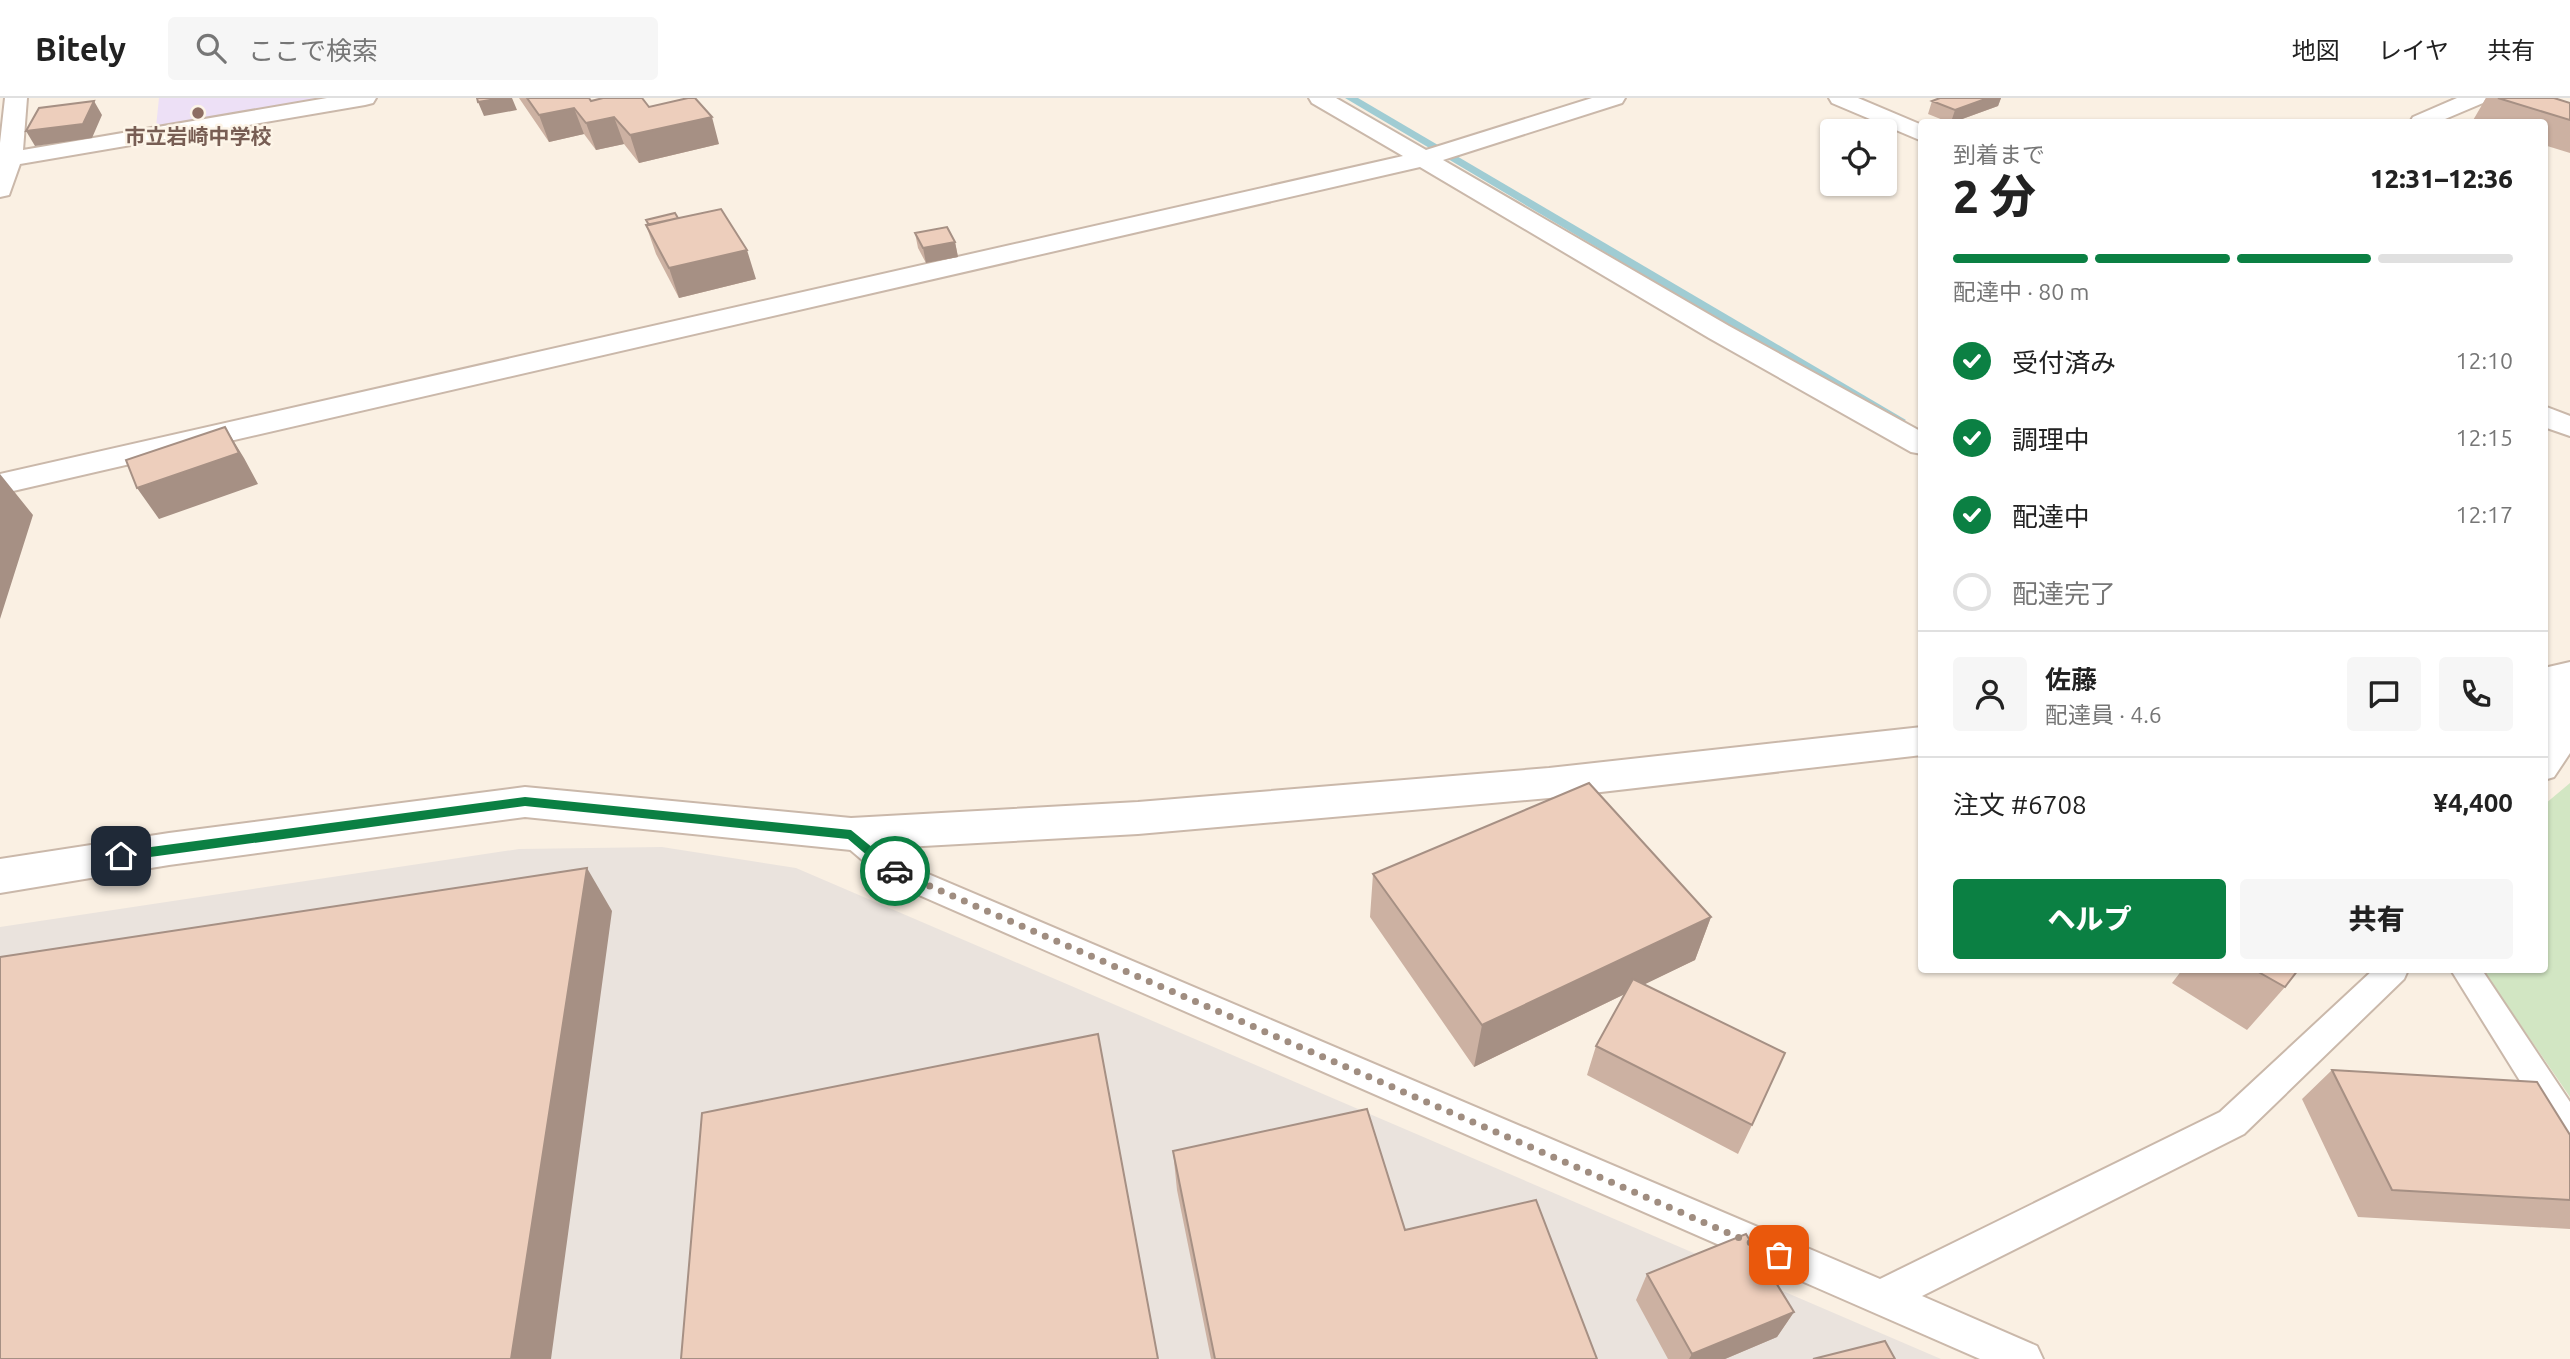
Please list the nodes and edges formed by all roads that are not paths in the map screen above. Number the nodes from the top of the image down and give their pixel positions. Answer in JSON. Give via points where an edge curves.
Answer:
{"nodes":[{"id":1,"x":16,"y":98,"type":"edge"},
{"id":2,"x":365,"y":98,"type":"edge"},
{"id":3,"x":1321,"y":98,"type":"edge"},
{"id":4,"x":1614,"y":98,"type":"edge"},
{"id":5,"x":1840,"y":98,"type":"edge"},
{"id":6,"x":2475,"y":98,"type":"edge"},
{"id":7,"x":2428,"y":119,"type":"edge"},
{"id":8,"x":1918,"y":132,"type":"edge"},
{"id":9,"x":10,"y":159,"type":"junction"},
{"id":10,"x":1423,"y":159,"type":"junction"},
{"id":11,"x":0,"y":190,"type":"edge"},
{"id":12,"x":2548,"y":417,"type":"edge"},
{"id":13,"x":2570,"y":427,"type":"edge"},
{"id":14,"x":1918,"y":443,"type":"edge"},
{"id":15,"x":0,"y":484,"type":"edge"},
{"id":16,"x":2558,"y":678,"type":"edge"},
{"id":17,"x":1918,"y":741,"type":"edge"},
{"id":18,"x":2548,"y":765,"type":"edge"},
{"id":19,"x":851,"y":834,"type":"junction"},
{"id":20,"x":0,"y":876,"type":"edge"},
{"id":21,"x":2390,"y":973,"type":"edge"},
{"id":22,"x":2468,"y":973,"type":"edge"},
{"id":23,"x":2570,"y":1131,"type":"edge"},
{"id":24,"x":1880,"y":1298,"type":"junction"},
{"id":25,"x":2024,"y":1359,"type":"edge"}],
"edges":[{"from":1,"to":9,"type":"street"},
{"from":2,"to":9,"type":"street"},
{"from":3,"to":10,"type":"street"},
{"from":4,"to":10,"type":"street"},
{"from":5,"to":8,"type":"street"},
{"from":6,"to":7,"type":"street"},
{"from":9,"to":11,"type":"street"},
{"from":10,"to":14,"type":"street"},
{"from":10,"to":15,"type":"street"},
{"from":12,"to":13,"type":"street"},
{"from":16,"to":18,"type":"lane","via":[[2561,746]]},
{"from":17,"to":19,"type":"street","via":[[1549,783],[1138,818]]},
{"from":19,"to":20,"type":"street","via":[[525,802]]},
{"from":19,"to":24,"type":"lane","via":[[897,873]]},
{"from":21,"to":24,"type":"lane","via":[[2232,1123]]},
{"from":22,"to":23,"type":"lane"},
{"from":24,"to":25,"type":"lane"}]}
